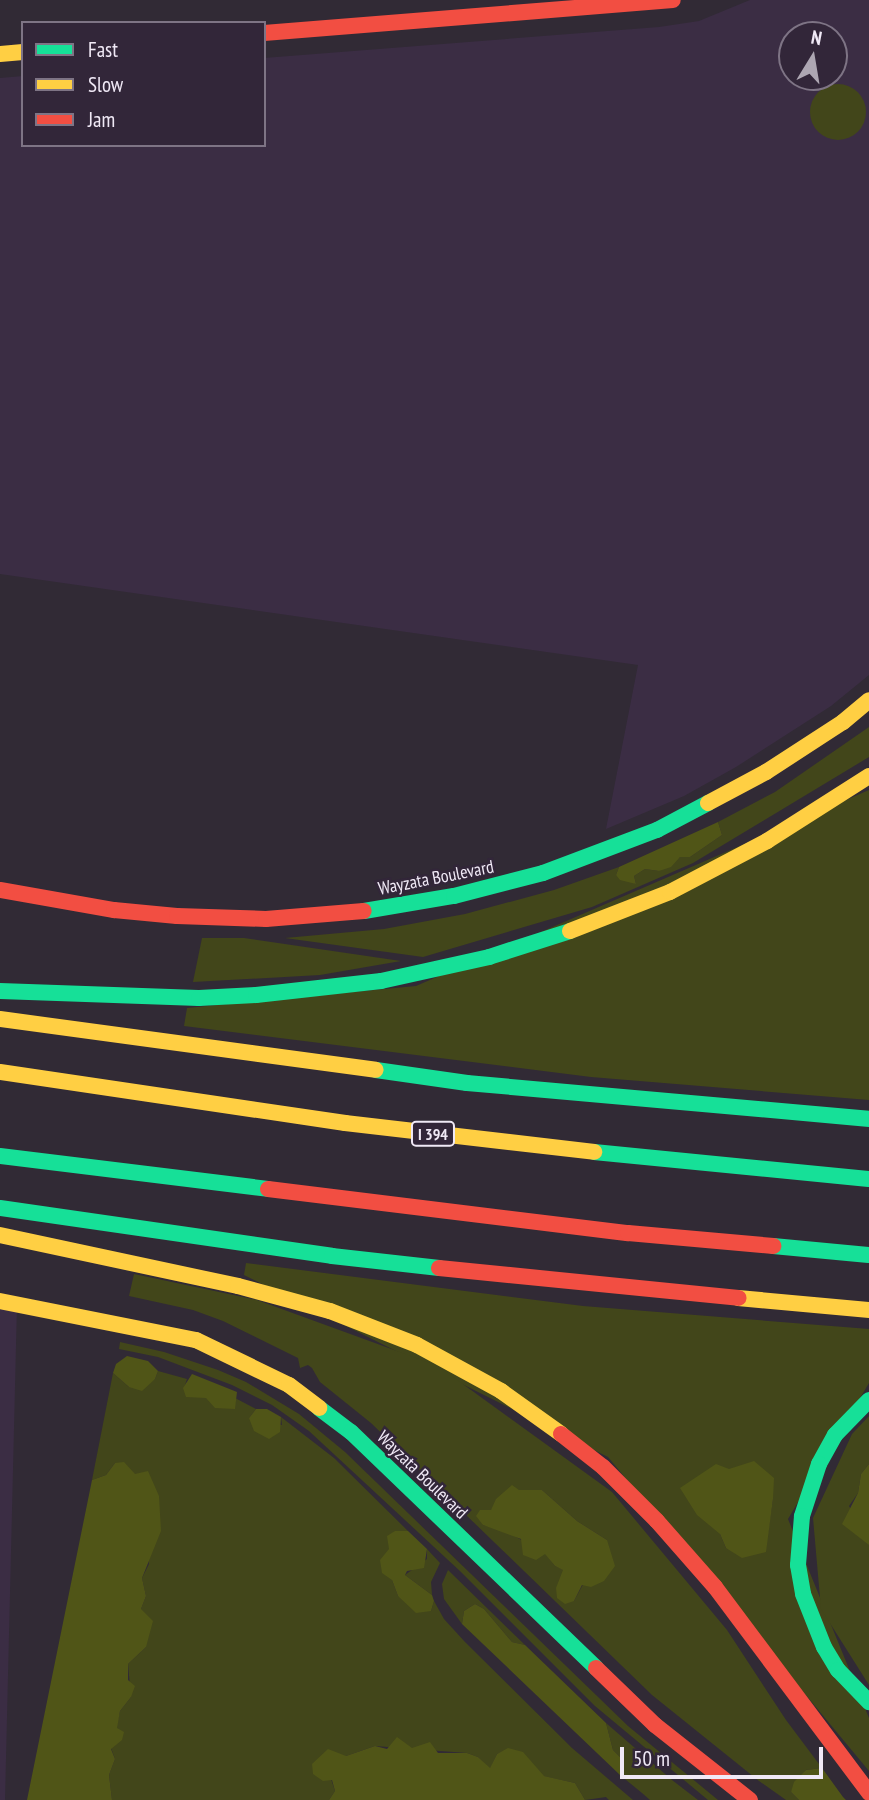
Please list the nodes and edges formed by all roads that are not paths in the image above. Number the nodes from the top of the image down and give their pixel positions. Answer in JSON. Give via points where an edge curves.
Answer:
{"nodes":[{"id":1,"x":673,"y":0,"type":"edge"},
{"id":2,"x":266,"y":33,"type":"edge"},
{"id":3,"x":21,"y":52,"type":"edge"},
{"id":4,"x":0,"y":54,"type":"edge"},
{"id":5,"x":869,"y":700,"type":"edge"},
{"id":6,"x":869,"y":776,"type":"edge"},
{"id":7,"x":0,"y":890,"type":"edge"},
{"id":8,"x":0,"y":991,"type":"edge"},
{"id":9,"x":0,"y":1019,"type":"edge"},
{"id":10,"x":0,"y":1072,"type":"edge"},
{"id":11,"x":869,"y":1119,"type":"edge"},
{"id":12,"x":0,"y":1156,"type":"edge"},
{"id":13,"x":869,"y":1179,"type":"edge"},
{"id":14,"x":0,"y":1208,"type":"edge"},
{"id":15,"x":0,"y":1235,"type":"edge"},
{"id":16,"x":869,"y":1255,"type":"edge"},
{"id":17,"x":0,"y":1301,"type":"edge"},
{"id":18,"x":869,"y":1310,"type":"edge"},
{"id":19,"x":869,"y":1399,"type":"edge"},
{"id":20,"x":869,"y":1702,"type":"edge"},
{"id":21,"x":869,"y":1793,"type":"edge"},
{"id":22,"x":750,"y":1800,"type":"edge"}],
"edges":[{"from":1,"to":2,"type":"main road"},
{"from":3,"to":4,"type":"main road"},
{"from":5,"to":7,"type":"main road","name":"Wayzata Boulevard","via":[[766,772],[657,830],[543,873],[454,896],[371,910],[266,919],[114,910]]},
{"from":6,"to":8,"type":"main road","via":[[767,841],[670,892],[546,940],[449,967],[381,981],[256,995],[173,998]]},
{"from":9,"to":11,"type":"main road","via":[[467,1083]]},
{"from":10,"to":13,"type":"main road","number":"I 394","via":[[480,1140]]},
{"from":12,"to":16,"type":"main road","via":[[628,1233]]},
{"from":14,"to":18,"type":"main road","via":[[346,1257]]},
{"from":15,"to":21,"type":"main road","via":[[238,1286],[330,1311],[417,1345],[501,1391],[603,1467],[657,1521],[715,1587]]},
{"from":17,"to":22,"type":"main road","name":"Wayzata Boulevard","via":[[196,1340],[289,1385],[351,1432],[655,1725]]},
{"from":19,"to":20,"type":"main road","via":[[835,1435],[819,1464],[802,1516],[799,1565],[803,1594],[824,1647],[838,1670]]}]}
